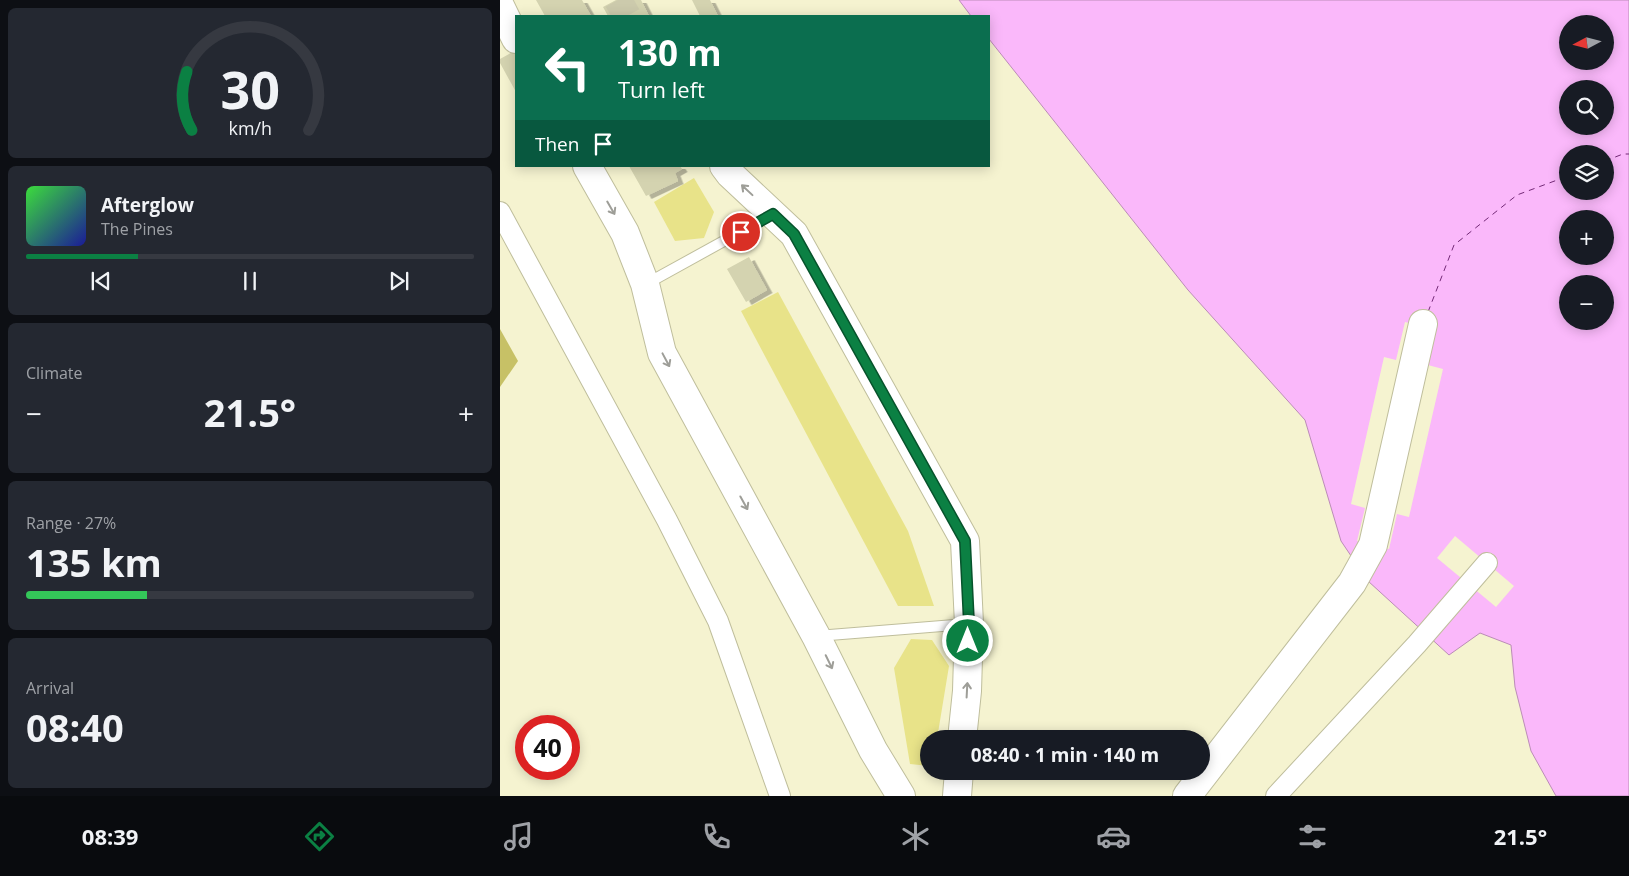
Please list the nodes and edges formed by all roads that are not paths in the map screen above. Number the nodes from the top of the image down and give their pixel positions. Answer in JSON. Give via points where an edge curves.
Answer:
{"nodes":[{"id":1,"x":500,"y":6,"type":"edge"},
{"id":2,"x":515,"y":37,"type":"edge"},
{"id":3,"x":588,"y":167,"type":"edge"},
{"id":4,"x":725,"y":167,"type":"edge"},
{"id":5,"x":500,"y":212,"type":"edge"},
{"id":6,"x":773,"y":214,"type":"junction"},
{"id":7,"x":645,"y":284,"type":"junction"},
{"id":8,"x":1424,"y":324,"type":"dead end"},
{"id":9,"x":1487,"y":563,"type":"dead end"},
{"id":10,"x":969,"y":624,"type":"junction"},
{"id":11,"x":816,"y":636,"type":"junction"},
{"id":12,"x":963,"y":730,"type":"edge"},
{"id":13,"x":958,"y":780,"type":"edge"},
{"id":14,"x":780,"y":796,"type":"edge"},
{"id":15,"x":901,"y":796,"type":"edge"},
{"id":16,"x":957,"y":796,"type":"edge"},
{"id":17,"x":1187,"y":796,"type":"edge"},
{"id":18,"x":1276,"y":796,"type":"edge"}],
"edges":[{"from":1,"to":2,"type":"street"},
{"from":3,"to":7,"type":"street","one_way":true,"via":[[626,233]]},
{"from":6,"to":4,"type":"street","one_way":true},
{"from":5,"to":14,"type":"street","via":[[667,520],[718,621]]},
{"from":6,"to":7,"type":"lane"},
{"from":6,"to":10,"type":"street","via":[[794,234],[965,541]]},
{"from":7,"to":11,"type":"street","one_way":true,"via":[[662,353]]},
{"from":8,"to":17,"type":"street","via":[[1373,545],[1352,583]]},
{"from":9,"to":18,"type":"street"},
{"from":10,"to":11,"type":"lane"},
{"from":12,"to":10,"type":"street","one_way":true},
{"from":11,"to":15,"type":"street","one_way":true,"via":[[873,750]]},
{"from":13,"to":16,"type":"street"}]}
